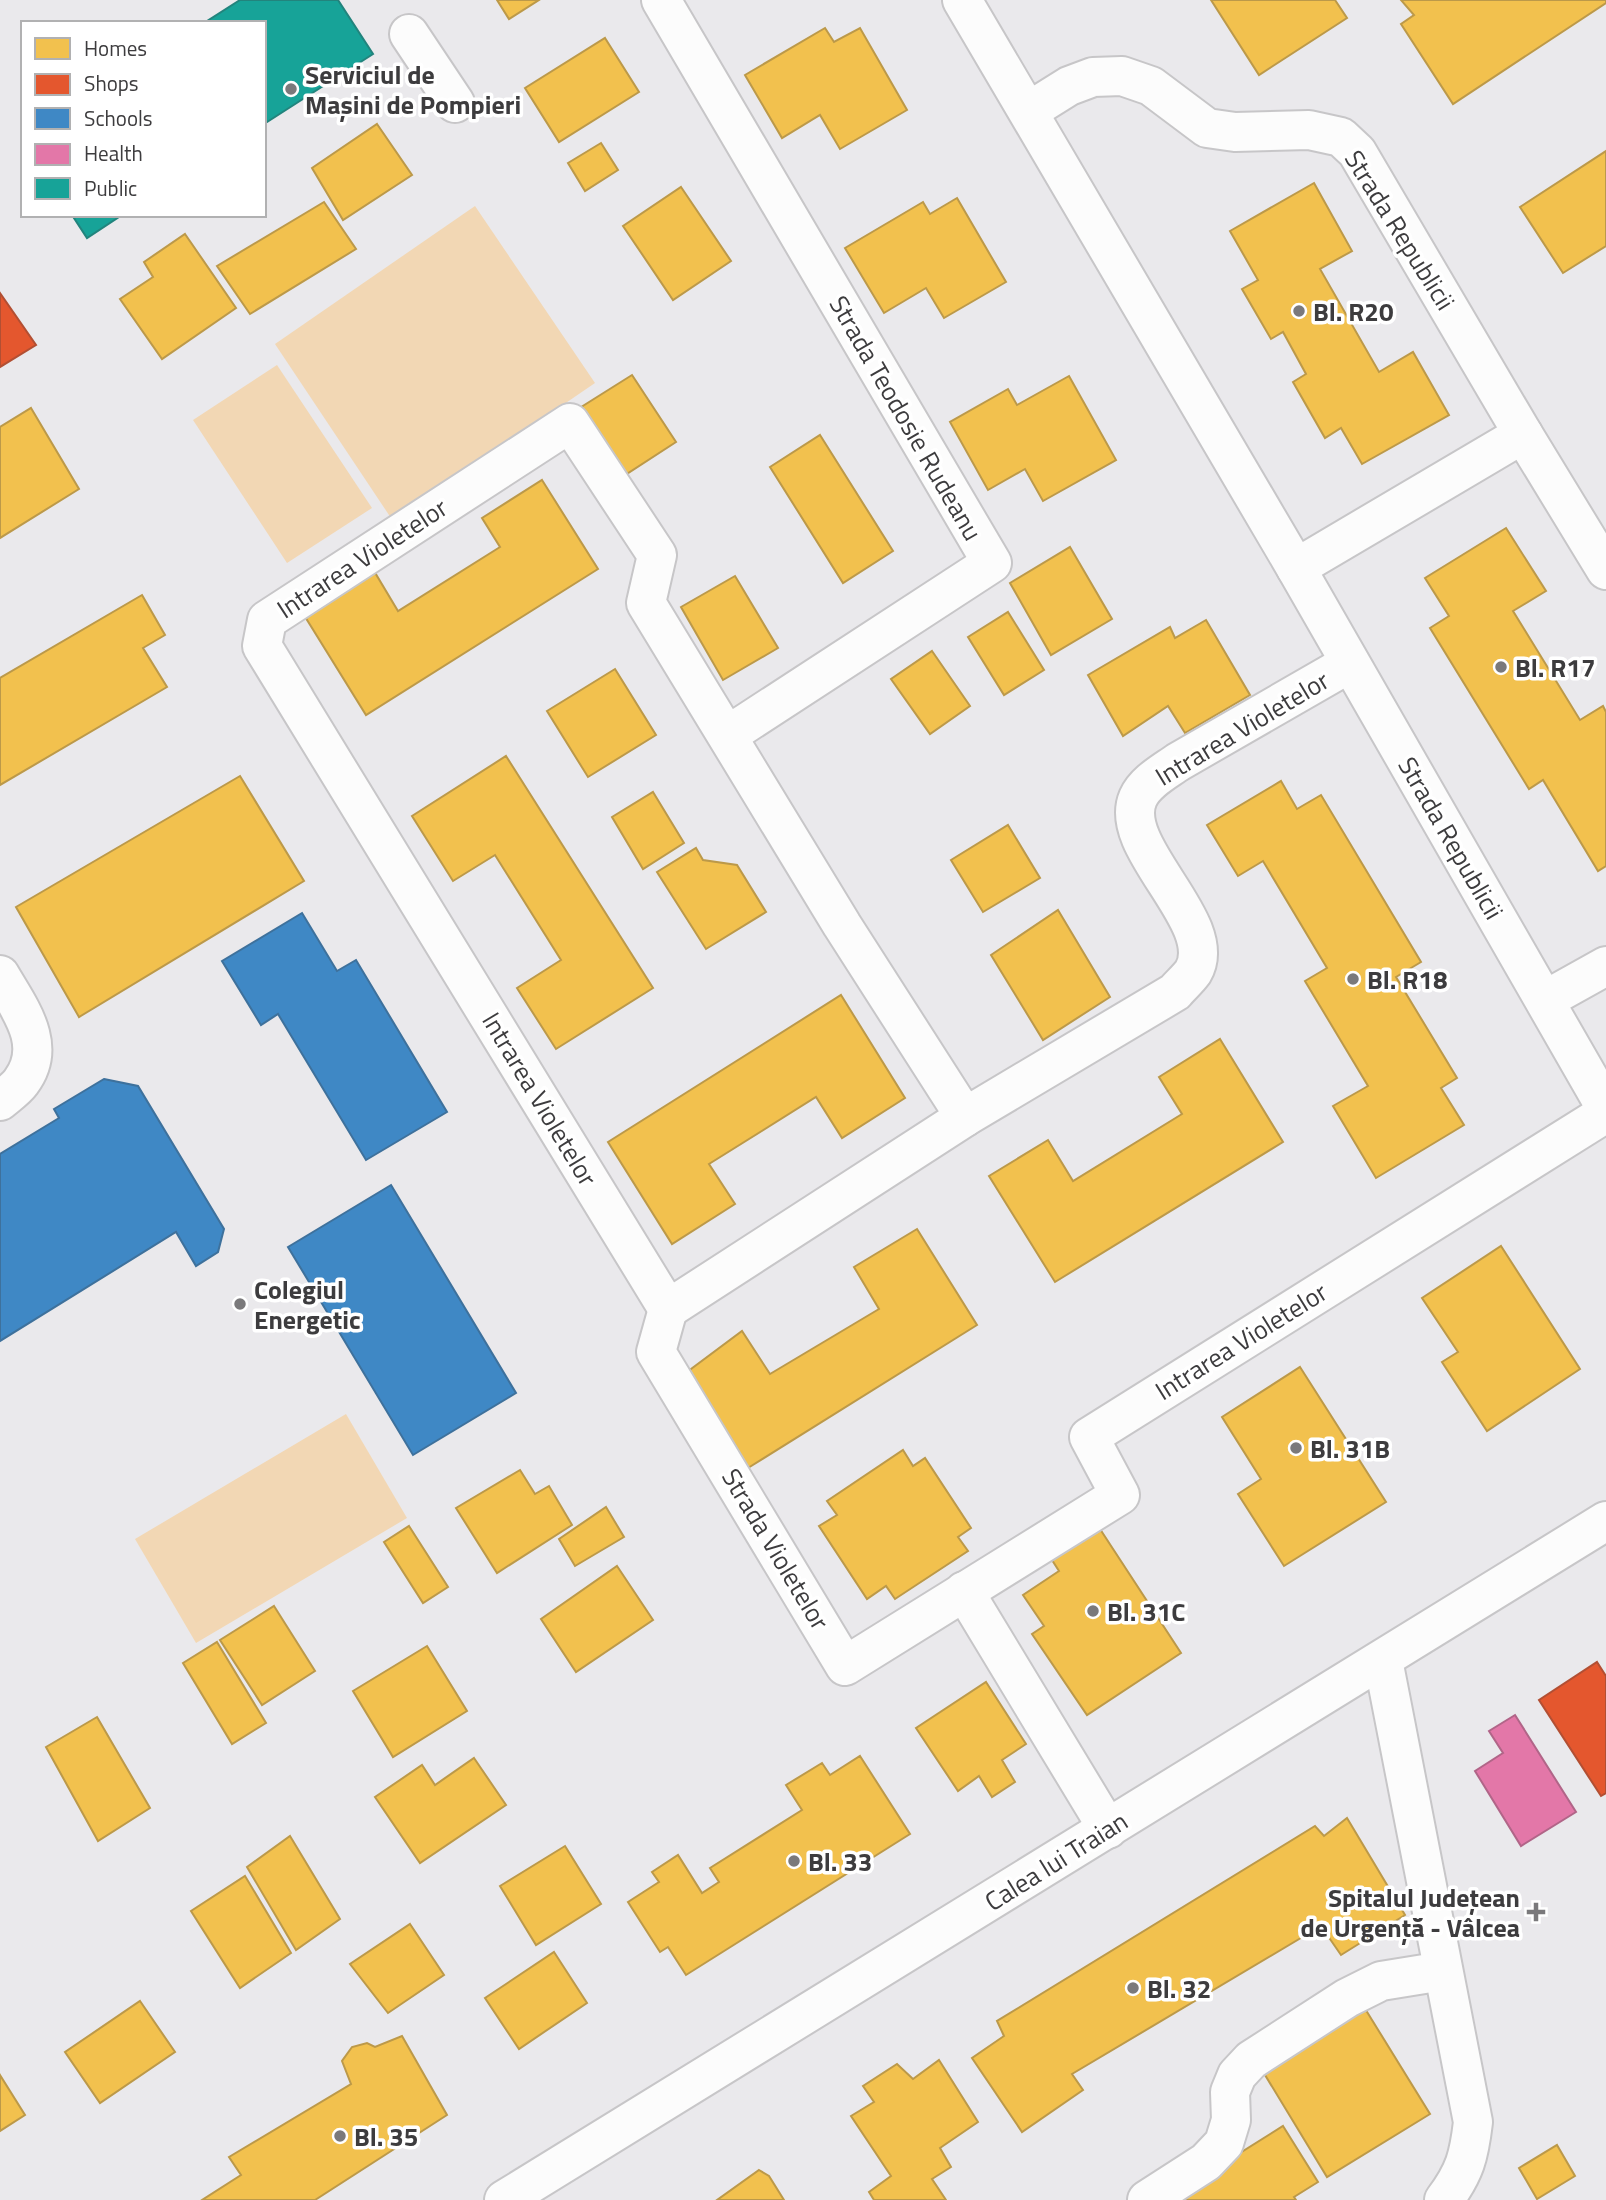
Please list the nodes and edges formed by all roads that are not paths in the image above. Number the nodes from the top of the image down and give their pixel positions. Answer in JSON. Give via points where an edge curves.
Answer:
{"nodes":[{"id":1,"x":661,"y":0,"type":"edge"},
{"id":2,"x":962,"y":0,"type":"edge"},
{"id":3,"x":409,"y":34,"type":"dead end"},
{"id":4,"x":455,"y":103,"type":"dead end"},
{"id":5,"x":1029,"y":111,"type":"junction"},
{"id":6,"x":1523,"y":434,"type":"junction"},
{"id":7,"x":1296,"y":568,"type":"junction"},
{"id":8,"x":1606,"y":570,"type":"edge"},
{"id":9,"x":1350,"y":663,"type":"junction"},
{"id":10,"x":728,"y":735,"type":"junction"},
{"id":11,"x":1606,"y":966,"type":"edge"},
{"id":12,"x":0,"y":975,"type":"edge"},
{"id":13,"x":1545,"y":1000,"type":"junction"},
{"id":14,"x":0,"y":1101,"type":"edge"},
{"id":15,"x":1606,"y":1108,"type":"edge"},
{"id":16,"x":1606,"y":1113,"type":"edge"},
{"id":17,"x":965,"y":1117,"type":"junction"},
{"id":18,"x":668,"y":1309,"type":"junction"},
{"id":19,"x":1606,"y":1521,"type":"edge"},
{"id":20,"x":964,"y":1591,"type":"junction"},
{"id":21,"x":1383,"y":1660,"type":"junction"},
{"id":22,"x":1108,"y":1829,"type":"junction"},
{"id":23,"x":1443,"y":1971,"type":"junction"},
{"id":24,"x":505,"y":2200,"type":"edge"},
{"id":25,"x":1147,"y":2200,"type":"edge"},
{"id":26,"x":1444,"y":2200,"type":"edge"}],
"edges":[{"from":1,"to":10,"type":"main road","name":"Strada Teodosie Rudeanu","via":[[992,564]]},
{"from":2,"to":5,"type":"main road","name":"Strada Republicii"},
{"from":3,"to":4,"type":"main road"},
{"from":5,"to":6,"type":"main road","name":"Strada Republicii","via":[[1069,86],[1093,77],[1122,76],[1151,86],[1207,128],[1309,130],[1341,137],[1357,152]]},
{"from":5,"to":7,"type":"main road","name":"Strada Republicii"},
{"from":6,"to":7,"type":"main road"},
{"from":6,"to":8,"type":"main road","name":"Strada Republicii"},
{"from":7,"to":9,"type":"main road","name":"Strada Republicii"},
{"from":9,"to":13,"type":"main road","name":"Strada Republicii"},
{"from":9,"to":17,"type":"main road","name":"Intrarea Violetelor","via":[[1178,762],[1138,798],[1135,815],[1143,842],[1192,926],[1198,951],[1194,971],[1175,992]]},
{"from":10,"to":17,"type":"main road","name":"Intrarea Violetelor"},
{"from":10,"to":18,"type":"main road","name":"Intrarea Violetelor","via":[[646,603],[657,555],[570,423],[267,620],[262,646]]},
{"from":11,"to":13,"type":"main road"},
{"from":12,"to":14,"type":"main road","via":[[29,1026],[34,1052],[21,1082]]},
{"from":13,"to":15,"type":"main road","name":"Strada Republicii"},
{"from":16,"to":20,"type":"main road","name":"Intrarea Violetelor","via":[[1089,1437],[1121,1495]]},
{"from":17,"to":18,"type":"main road","name":"Intrarea Violetelor"},
{"from":18,"to":20,"type":"main road","name":"Strada Violetelor","via":[[656,1352],[845,1666]]},
{"from":19,"to":21,"type":"main road","name":"Calea lui Traian"},
{"from":20,"to":22,"type":"main road"},
{"from":21,"to":22,"type":"main road","name":"Calea lui Traian"},
{"from":21,"to":23,"type":"main road"},
{"from":22,"to":24,"type":"main road","name":"Calea lui Traian"},
{"from":23,"to":25,"type":"main road","via":[[1381,1981],[1251,2060],[1230,2092],[1231,2120],[1224,2144],[1206,2162]]},
{"from":23,"to":26,"type":"main road","via":[[1472,2122],[1460,2179]]}]}
